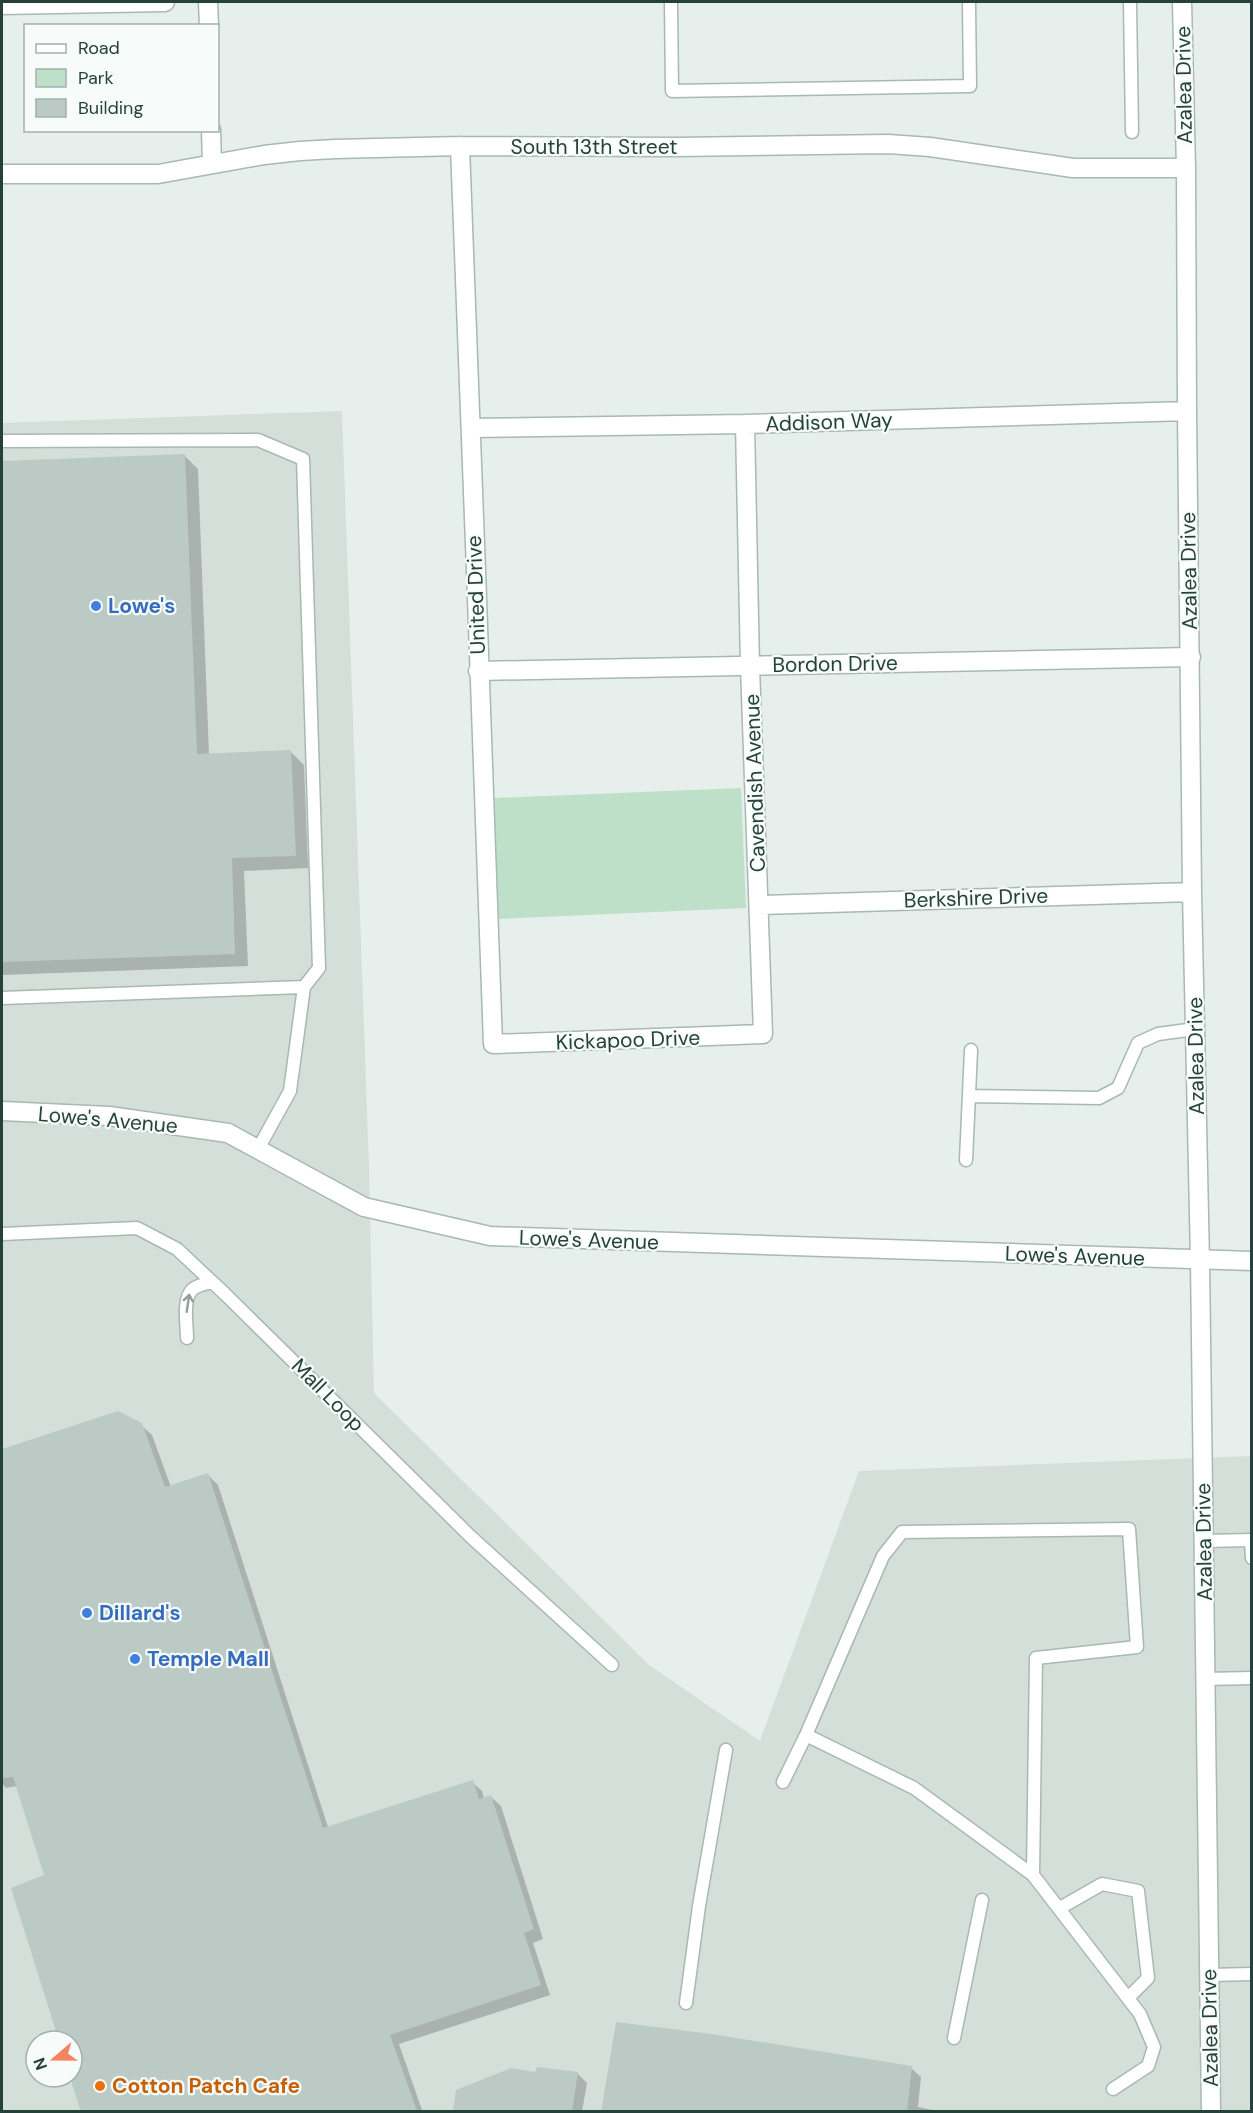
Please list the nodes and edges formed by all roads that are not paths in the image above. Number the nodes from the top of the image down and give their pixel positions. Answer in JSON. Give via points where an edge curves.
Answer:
{"nodes":[{"id":1,"x":165,"y":2,"type":"edge"},
{"id":2,"x":208,"y":2,"type":"edge"},
{"id":3,"x":671,"y":2,"type":"edge"},
{"id":4,"x":969,"y":2,"type":"edge"},
{"id":5,"x":1130,"y":2,"type":"edge"},
{"id":6,"x":1182,"y":2,"type":"edge"},
{"id":7,"x":2,"y":5,"type":"edge"},
{"id":8,"x":209,"y":24,"type":"edge"},
{"id":9,"x":211,"y":132,"type":"edge"},
{"id":10,"x":1132,"y":132,"type":"dead end"},
{"id":11,"x":460,"y":146,"type":"junction"},
{"id":12,"x":212,"y":164,"type":"junction"},
{"id":13,"x":1186,"y":168,"type":"junction"},
{"id":14,"x":2,"y":174,"type":"edge"},
{"id":15,"x":1186,"y":411,"type":"junction"},
{"id":16,"x":745,"y":424,"type":"junction"},
{"id":17,"x":472,"y":428,"type":"junction"},
{"id":18,"x":2,"y":441,"type":"edge"},
{"id":19,"x":1191,"y":657,"type":"junction"},
{"id":20,"x":750,"y":666,"type":"junction"},
{"id":21,"x":478,"y":671,"type":"junction"},
{"id":22,"x":1192,"y":892,"type":"junction"},
{"id":23,"x":759,"y":905,"type":"junction"},
{"id":24,"x":304,"y":987,"type":"junction"},
{"id":25,"x":2,"y":998,"type":"edge"},
{"id":26,"x":1196,"y":1029,"type":"junction"},
{"id":27,"x":763,"y":1034,"type":"joint"},
{"id":28,"x":493,"y":1044,"type":"joint"},
{"id":29,"x":971,"y":1050,"type":"dead end"},
{"id":30,"x":970,"y":1096,"type":"junction"},
{"id":31,"x":2,"y":1111,"type":"edge"},
{"id":32,"x":258,"y":1149,"type":"junction"},
{"id":33,"x":966,"y":1161,"type":"dead end"},
{"id":34,"x":2,"y":1234,"type":"edge"},
{"id":35,"x":1200,"y":1261,"type":"junction"},
{"id":36,"x":1251,"y":1261,"type":"edge"},
{"id":37,"x":212,"y":1282,"type":"junction"},
{"id":38,"x":187,"y":1338,"type":"dead end"},
{"id":39,"x":1251,"y":1540,"type":"edge"},
{"id":40,"x":1204,"y":1541,"type":"junction"},
{"id":41,"x":1251,"y":1558,"type":"edge"},
{"id":42,"x":612,"y":1665,"type":"dead end"},
{"id":43,"x":1251,"y":1678,"type":"edge"},
{"id":44,"x":1206,"y":1679,"type":"junction"},
{"id":45,"x":806,"y":1736,"type":"junction"},
{"id":46,"x":726,"y":1750,"type":"dead end"},
{"id":47,"x":783,"y":1782,"type":"dead end"},
{"id":48,"x":1033,"y":1875,"type":"junction"},
{"id":49,"x":982,"y":1900,"type":"dead end"},
{"id":50,"x":1060,"y":1908,"type":"junction"},
{"id":51,"x":1251,"y":1974,"type":"edge"},
{"id":52,"x":1209,"y":1975,"type":"junction"},
{"id":53,"x":1128,"y":1998,"type":"junction"},
{"id":54,"x":686,"y":2003,"type":"dead end"},
{"id":55,"x":954,"y":2038,"type":"dead end"},
{"id":56,"x":1113,"y":2090,"type":"dead end"},
{"id":57,"x":1211,"y":2112,"type":"edge"}],
"edges":[{"from":1,"to":7,"type":"street"},
{"from":2,"to":8,"type":"street"},
{"from":3,"to":4,"type":"lane","via":[[672,91],[970,86]]},
{"from":5,"to":10,"type":"lane"},
{"from":6,"to":13,"type":"street","name":"Azalea Drive"},
{"from":9,"to":12,"type":"street"},
{"from":11,"to":12,"type":"street","name":"South 13th Street","via":[[335,148]]},
{"from":11,"to":13,"type":"street","name":"South 13th Street","via":[[888,144],[1073,168]]},
{"from":11,"to":17,"type":"street","name":"United Drive"},
{"from":12,"to":14,"type":"street","name":"South 13th Street","via":[[158,174]]},
{"from":13,"to":15,"type":"street","name":"Azalea Drive"},
{"from":15,"to":16,"type":"street","name":"Addison Way"},
{"from":15,"to":19,"type":"street","name":"Azalea Drive"},
{"from":16,"to":17,"type":"street","name":"Addison Way"},
{"from":16,"to":20,"type":"street","name":"Cavendish Avenue"},
{"from":17,"to":21,"type":"street","name":"United Drive"},
{"from":18,"to":24,"type":"lane","via":[[258,440],[303,459],[319,968]]},
{"from":19,"to":20,"type":"street","name":"Bordon Drive"},
{"from":19,"to":22,"type":"street","name":"Azalea Drive"},
{"from":20,"to":21,"type":"street","name":"Bordon Drive"},
{"from":20,"to":23,"type":"street","name":"Cavendish Avenue"},
{"from":21,"to":28,"type":"street","name":"United Drive"},
{"from":22,"to":23,"type":"street","name":"Berkshire Drive"},
{"from":22,"to":26,"type":"street","name":"Azalea Drive"},
{"from":23,"to":27,"type":"street","name":"Cavendish Avenue"},
{"from":24,"to":25,"type":"lane"},
{"from":24,"to":32,"type":"lane","via":[[290,1091]]},
{"from":26,"to":30,"type":"lane","via":[[1158,1034],[1138,1043],[1118,1088],[1099,1098]]},
{"from":26,"to":35,"type":"street","name":"Azalea Drive"},
{"from":27,"to":28,"type":"street","name":"Kickapoo Drive"},
{"from":29,"to":30,"type":"lane"},
{"from":30,"to":33,"type":"lane"},
{"from":31,"to":32,"type":"street","name":"Lowe's Avenue","via":[[109,1116],[228,1133]]},
{"from":32,"to":35,"type":"street","name":"Lowe's Avenue","via":[[364,1207],[490,1236]]},
{"from":34,"to":37,"type":"lane","name":"Mall Loop","via":[[137,1228],[177,1249]]},
{"from":35,"to":36,"type":"street","name":"Lowe's Avenue"},
{"from":35,"to":40,"type":"street","name":"Azalea Drive"},
{"from":38,"to":37,"type":"lane","one_way":true,"via":[[187,1299],[196,1287]]},
{"from":37,"to":42,"type":"lane","name":"Mall Loop","via":[[471,1537]]},
{"from":39,"to":40,"type":"lane"},
{"from":39,"to":41,"type":"lane"},
{"from":40,"to":44,"type":"street","name":"Azalea Drive"},
{"from":43,"to":44,"type":"lane"},
{"from":44,"to":52,"type":"street","name":"Azalea Drive"},
{"from":45,"to":47,"type":"lane"},
{"from":45,"to":48,"type":"lane","via":[[914,1788]]},
{"from":45,"to":48,"type":"lane","via":[[883,1556],[902,1532],[1129,1529],[1137,1647],[1036,1658]]},
{"from":46,"to":54,"type":"lane"},
{"from":48,"to":50,"type":"lane"},
{"from":49,"to":55,"type":"lane"},
{"from":50,"to":53,"type":"lane"},
{"from":50,"to":53,"type":"lane","via":[[1102,1884],[1138,1891],[1148,1978]]},
{"from":51,"to":52,"type":"lane"},
{"from":52,"to":57,"type":"street","name":"Azalea Drive"},
{"from":53,"to":56,"type":"lane","via":[[1140,2014],[1154,2047],[1148,2066]]}]}
